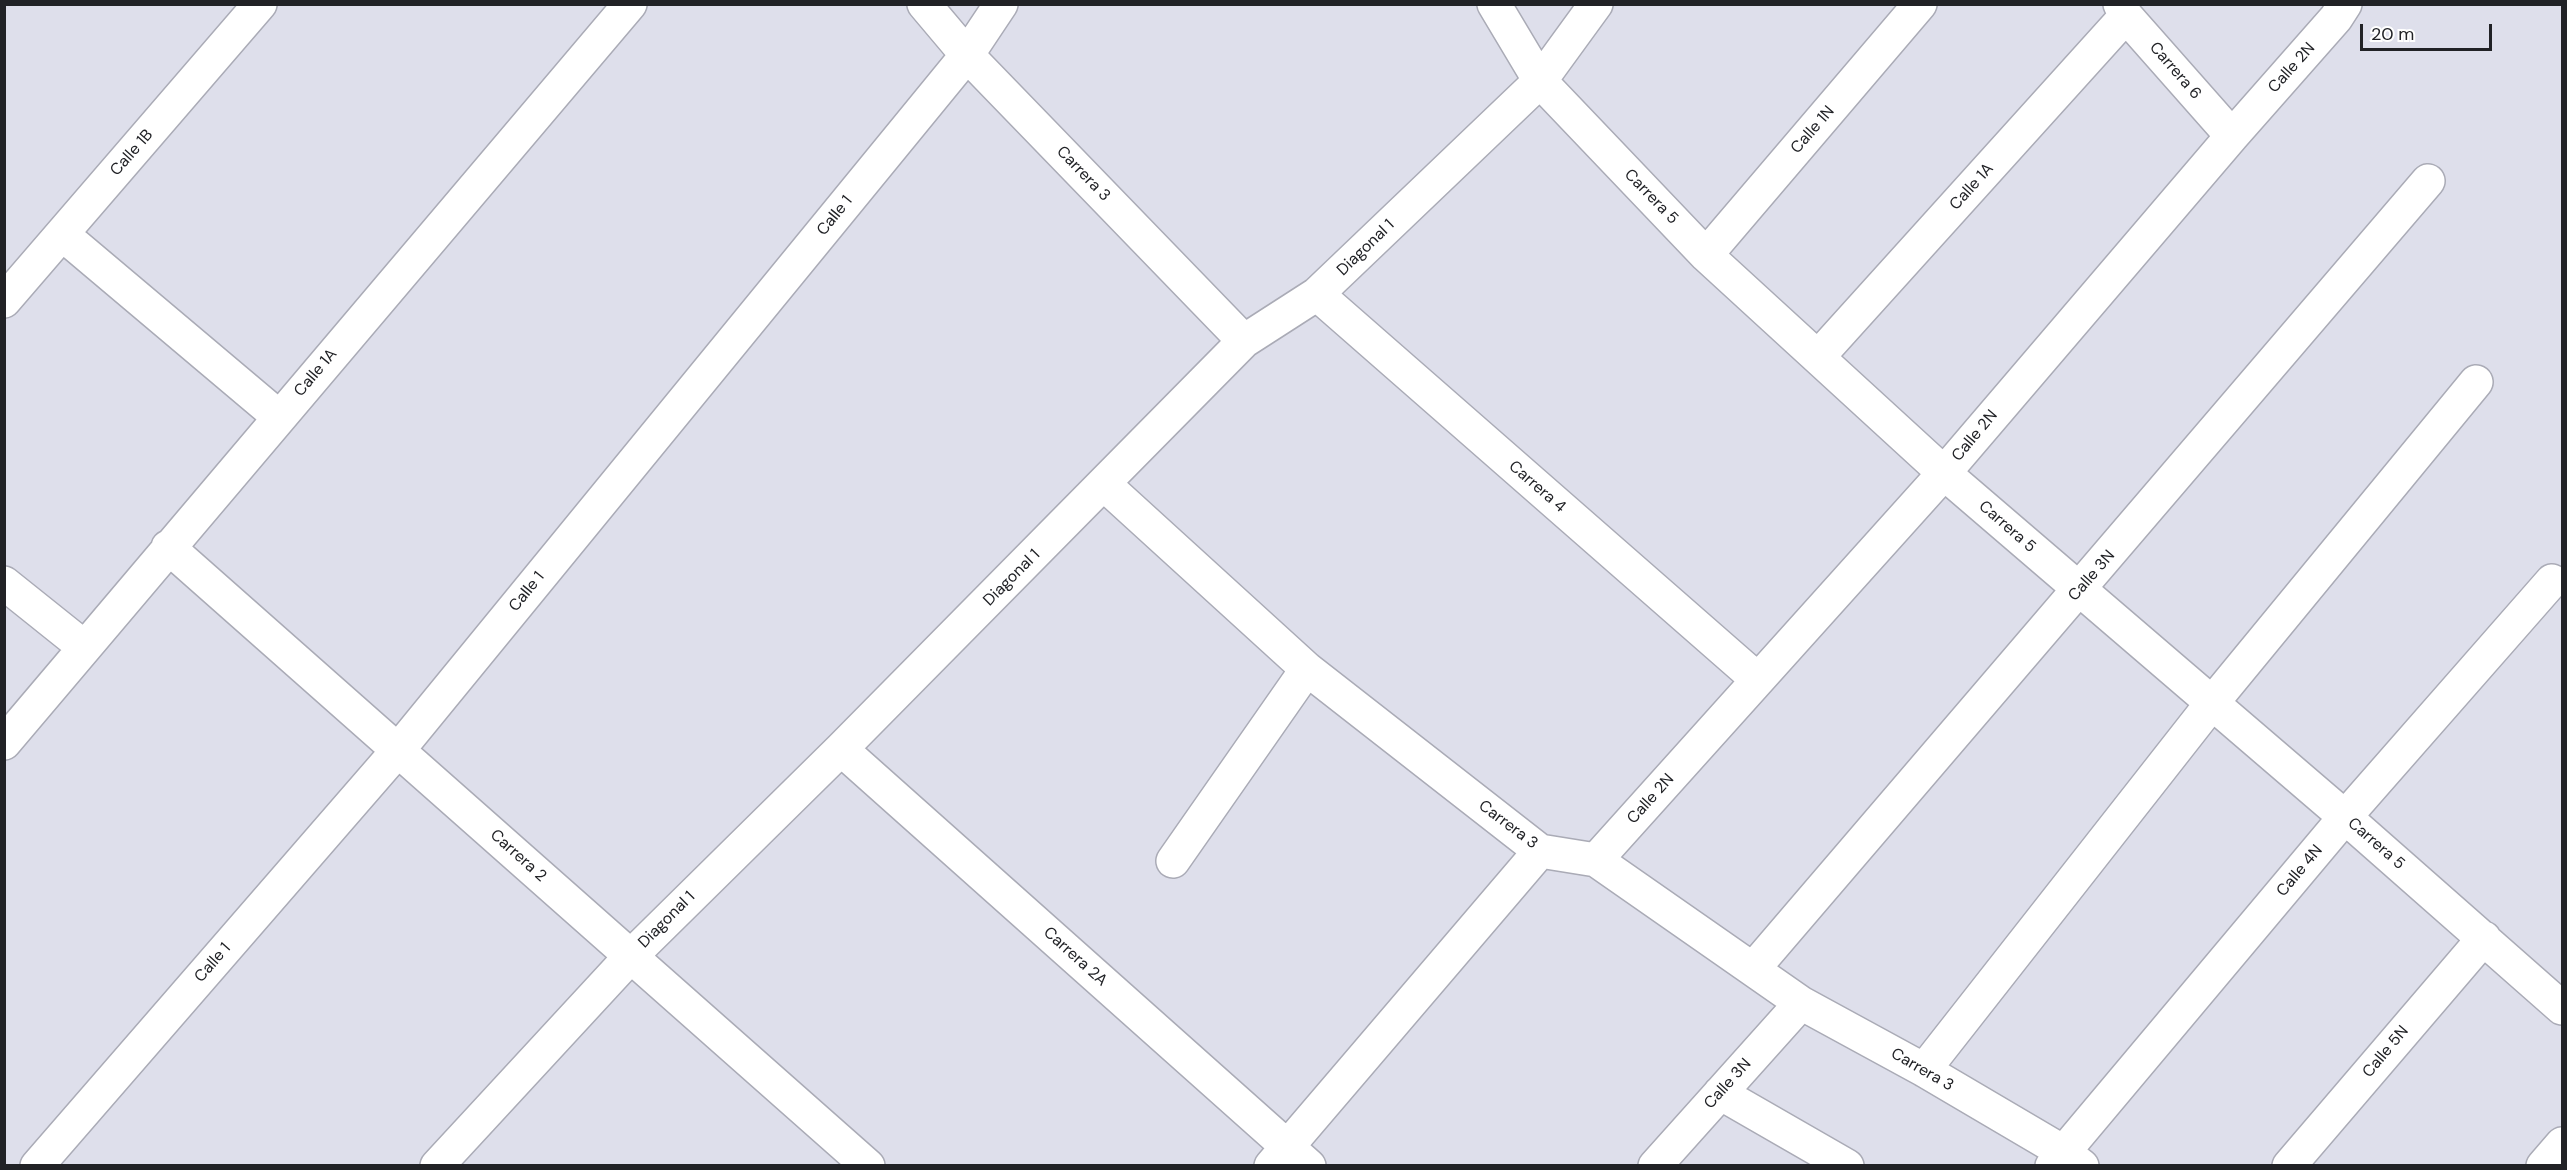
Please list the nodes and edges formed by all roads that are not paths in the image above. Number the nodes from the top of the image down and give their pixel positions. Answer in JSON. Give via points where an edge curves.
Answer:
{"nodes":[{"id":1,"x":260,"y":4,"type":"edge"},
{"id":2,"x":630,"y":4,"type":"edge"},
{"id":3,"x":924,"y":4,"type":"edge"},
{"id":4,"x":1001,"y":4,"type":"edge"},
{"id":5,"x":1494,"y":4,"type":"edge"},
{"id":6,"x":1596,"y":4,"type":"edge"},
{"id":7,"x":1920,"y":4,"type":"edge"},
{"id":8,"x":2345,"y":4,"type":"edge"},
{"id":9,"x":2123,"y":10,"type":"edge"},
{"id":10,"x":967,"y":55,"type":"junction"},
{"id":11,"x":1540,"y":81,"type":"junction"},
{"id":12,"x":2232,"y":136,"type":"junction"},
{"id":13,"x":2428,"y":182,"type":"dead end"},
{"id":14,"x":62,"y":234,"type":"junction"},
{"id":15,"x":1706,"y":255,"type":"junction"},
{"id":16,"x":1317,"y":294,"type":"junction"},
{"id":17,"x":4,"y":301,"type":"edge"},
{"id":18,"x":1244,"y":341,"type":"junction"},
{"id":19,"x":1818,"y":357,"type":"junction"},
{"id":20,"x":2476,"y":382,"type":"dead end"},
{"id":21,"x":279,"y":417,"type":"junction"},
{"id":22,"x":1944,"y":473,"type":"junction"},
{"id":23,"x":1105,"y":484,"type":"junction"},
{"id":24,"x":168,"y":547,"type":"junction"},
{"id":25,"x":2552,"y":581,"type":"dead end"},
{"id":26,"x":4,"y":583,"type":"edge"},
{"id":27,"x":2080,"y":590,"type":"junction"},
{"id":28,"x":84,"y":647,"type":"junction"},
{"id":29,"x":1307,"y":669,"type":"junction"},
{"id":30,"x":1758,"y":680,"type":"junction"},
{"id":31,"x":2212,"y":703,"type":"junction"},
{"id":32,"x":4,"y":743,"type":"edge"},
{"id":33,"x":399,"y":749,"type":"junction"},
{"id":34,"x":841,"y":749,"type":"junction"},
{"id":35,"x":2345,"y":817,"type":"junction"},
{"id":36,"x":1540,"y":851,"type":"junction"},
{"id":37,"x":1596,"y":860,"type":"junction"},
{"id":38,"x":1173,"y":861,"type":"dead end"},
{"id":39,"x":2484,"y":938,"type":"junction"},
{"id":40,"x":631,"y":956,"type":"junction"},
{"id":41,"x":1754,"y":968,"type":"junction"},
{"id":42,"x":1801,"y":1003,"type":"junction"},
{"id":43,"x":2562,"y":1008,"type":"edge"},
{"id":44,"x":1924,"y":1070,"type":"junction"},
{"id":45,"x":1720,"y":1093,"type":"junction"},
{"id":46,"x":2562,"y":1144,"type":"edge"},
{"id":47,"x":1289,"y":1159,"type":"edge"},
{"id":48,"x":2066,"y":1161,"type":"edge"},
{"id":49,"x":37,"y":1166,"type":"edge"},
{"id":50,"x":437,"y":1166,"type":"edge"},
{"id":51,"x":868,"y":1166,"type":"edge"},
{"id":52,"x":1655,"y":1166,"type":"edge"},
{"id":53,"x":1847,"y":1166,"type":"edge"},
{"id":54,"x":2289,"y":1166,"type":"edge"},
{"id":55,"x":2543,"y":1166,"type":"edge"}],
"edges":[{"from":1,"to":14,"type":"street","name":"Calle 1B"},
{"from":2,"to":21,"type":"street","name":"Calle 1A"},
{"from":3,"to":10,"type":"street","name":"Carrera 3"},
{"from":4,"to":10,"type":"street","name":"Calle 1"},
{"from":5,"to":11,"type":"street","name":"Carrera 5"},
{"from":6,"to":11,"type":"street","name":"Diagonal 1"},
{"from":7,"to":15,"type":"street","name":"Calle 1N"},
{"from":8,"to":12,"type":"street","name":"Calle 2N"},
{"from":9,"to":12,"type":"street","name":"Carrera 6"},
{"from":9,"to":19,"type":"street","name":"Calle 1A"},
{"from":10,"to":18,"type":"street","name":"Carrera 3"},
{"from":10,"to":33,"type":"street","name":"Calle 1"},
{"from":11,"to":15,"type":"street","name":"Carrera 5"},
{"from":11,"to":16,"type":"street","name":"Diagonal 1"},
{"from":12,"to":22,"type":"street","name":"Calle 2N"},
{"from":13,"to":27,"type":"street","name":"Calle 3N"},
{"from":14,"to":17,"type":"street","name":"Calle 1B"},
{"from":14,"to":21,"type":"street"},
{"from":15,"to":19,"type":"street","name":"Carrera 5"},
{"from":16,"to":18,"type":"street","name":"Diagonal 1"},
{"from":16,"to":30,"type":"street","name":"Carrera 4"},
{"from":18,"to":23,"type":"street","name":"Diagonal 1"},
{"from":19,"to":22,"type":"street","name":"Carrera 5"},
{"from":20,"to":31,"type":"street"},
{"from":21,"to":24,"type":"street","name":"Calle 1A"},
{"from":22,"to":27,"type":"street","name":"Carrera 5"},
{"from":22,"to":30,"type":"street","name":"Calle 2N"},
{"from":23,"to":29,"type":"street","name":"Carrera 3"},
{"from":23,"to":34,"type":"street","name":"Diagonal 1"},
{"from":24,"to":28,"type":"street","name":"Calle 1A"},
{"from":24,"to":33,"type":"street","name":"Carrera 2"},
{"from":25,"to":35,"type":"street","name":"Calle 4N"},
{"from":26,"to":28,"type":"street"},
{"from":27,"to":31,"type":"street","name":"Carrera 5"},
{"from":27,"to":41,"type":"street","name":"Calle 3N"},
{"from":28,"to":32,"type":"street","name":"Calle 1A"},
{"from":29,"to":36,"type":"street","name":"Carrera 3"},
{"from":29,"to":38,"type":"street"},
{"from":30,"to":37,"type":"street","name":"Calle 2N"},
{"from":31,"to":35,"type":"street","name":"Carrera 5"},
{"from":31,"to":44,"type":"street"},
{"from":33,"to":40,"type":"street","name":"Carrera 2"},
{"from":33,"to":49,"type":"street","name":"Calle 1"},
{"from":34,"to":40,"type":"street","name":"Diagonal 1"},
{"from":34,"to":47,"type":"street","name":"Carrera 2A"},
{"from":35,"to":39,"type":"street","name":"Carrera 5"},
{"from":35,"to":48,"type":"street","name":"Calle 4N"},
{"from":36,"to":37,"type":"street","name":"Carrera 3"},
{"from":36,"to":47,"type":"street"},
{"from":37,"to":41,"type":"street","name":"Carrera 3"},
{"from":39,"to":43,"type":"street","name":"Carrera 5"},
{"from":39,"to":54,"type":"street","name":"Calle 5N"},
{"from":40,"to":50,"type":"street","name":"Diagonal 1"},
{"from":40,"to":51,"type":"street","name":"Carrera 2"},
{"from":41,"to":42,"type":"street","name":"Carrera 3"},
{"from":42,"to":44,"type":"street","name":"Carrera 3"},
{"from":42,"to":45,"type":"street","name":"Calle 3N"},
{"from":44,"to":48,"type":"street","name":"Carrera 3"},
{"from":45,"to":52,"type":"street","name":"Calle 3N"},
{"from":45,"to":53,"type":"street"},
{"from":46,"to":55,"type":"street"}]}
